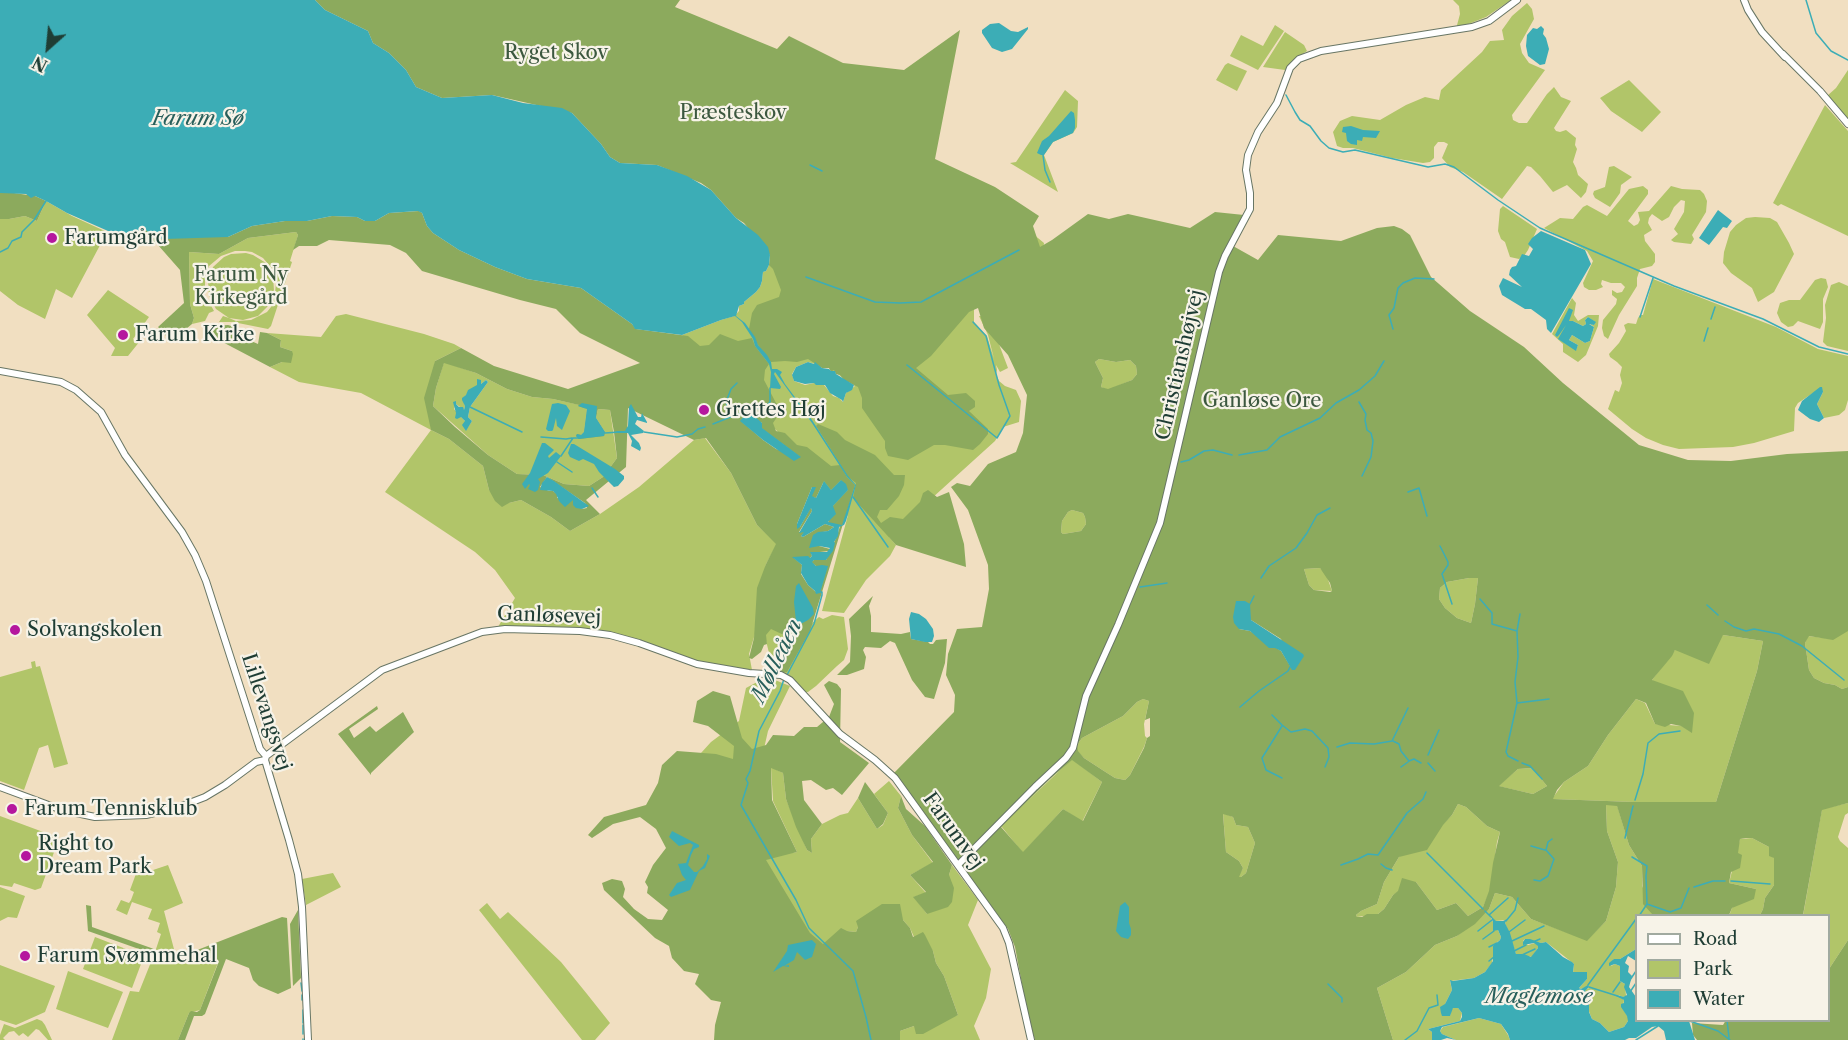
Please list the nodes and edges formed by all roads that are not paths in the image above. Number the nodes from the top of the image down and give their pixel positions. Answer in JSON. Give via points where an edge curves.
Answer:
{"nodes":[{"id":1,"x":1517,"y":0,"type":"edge"},
{"id":2,"x":1745,"y":0,"type":"edge"},
{"id":3,"x":1848,"y":124,"type":"edge"},
{"id":4,"x":0,"y":371,"type":"edge"},
{"id":5,"x":786,"y":677,"type":"joint"},
{"id":6,"x":265,"y":758,"type":"junction"},
{"id":7,"x":0,"y":787,"type":"edge"},
{"id":8,"x":958,"y":865,"type":"junction"},
{"id":9,"x":308,"y":1040,"type":"edge"},
{"id":10,"x":1031,"y":1040,"type":"edge"}],
"edges":[{"from":1,"to":8,"type":"street","name":"Christianshøjvej","via":[[1489,21],[1472,27],[1321,51],[1299,59],[1290,68],[1277,103],[1248,155],[1250,209],[1219,272],[1160,523],[1086,696],[1073,748]]},
{"from":2,"to":3,"type":"street","via":[[1771,41]]},
{"from":4,"to":6,"type":"street","name":"Lillevangsvej","via":[[66,384],[98,408],[108,422],[125,455],[195,555]]},
{"from":5,"to":6,"type":"street","name":"Ganløsevej","via":[[697,664],[610,635],[492,629],[382,670]]},
{"from":5,"to":8,"type":"street","name":"Farumvej","via":[[840,734],[895,778]]},
{"from":6,"to":7,"type":"street","name":"Ganløsevej","via":[[205,797],[146,815],[95,817]]},
{"from":6,"to":9,"type":"street","name":"Lillevangsvej","via":[[298,874]]},
{"from":8,"to":10,"type":"street","name":"Farumvej","via":[[1003,928]]}]}
